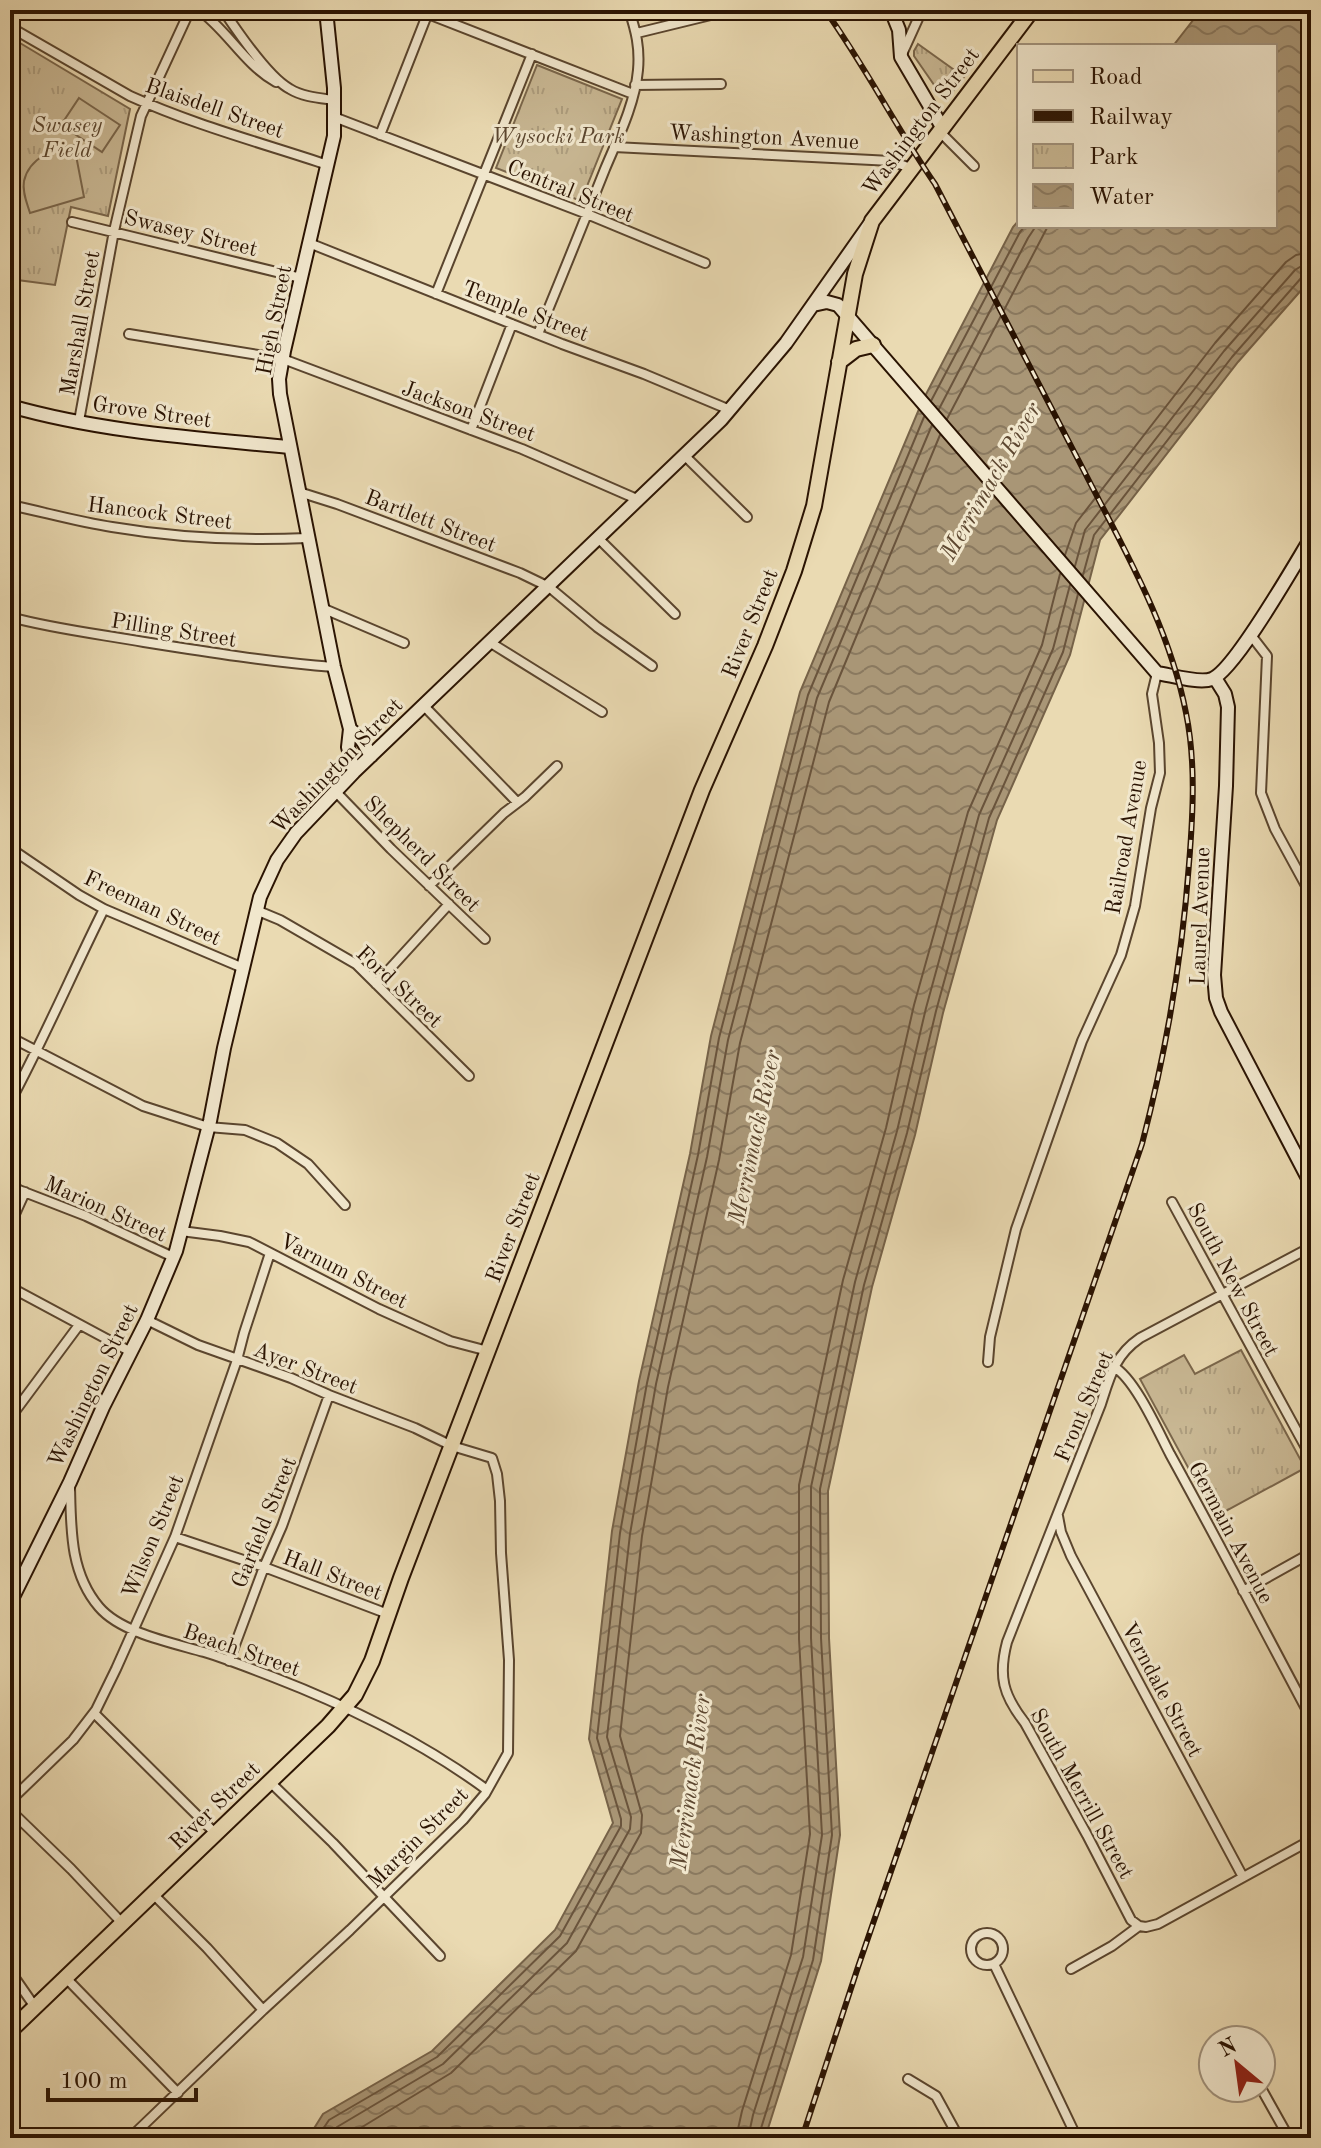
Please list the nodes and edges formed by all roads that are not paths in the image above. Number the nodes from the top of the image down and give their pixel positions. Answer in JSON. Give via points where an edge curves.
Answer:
{"nodes":[{"id":1,"x":190,"y":10,"type":"edge"},
{"id":2,"x":199,"y":10,"type":"edge"},
{"id":3,"x":223,"y":10,"type":"edge"},
{"id":4,"x":326,"y":10,"type":"edge"},
{"id":5,"x":629,"y":10,"type":"edge"},
{"id":6,"x":891,"y":10,"type":"edge"},
{"id":7,"x":922,"y":10,"type":"edge"},
{"id":8,"x":1032,"y":10,"type":"edge"},
{"id":9,"x":428,"y":12,"type":"edge"},
{"id":10,"x":723,"y":12,"type":"edge"},
{"id":11,"x":10,"y":27,"type":"edge"},
{"id":12,"x":637,"y":33,"type":"junction"},
{"id":13,"x":532,"y":54,"type":"junction"},
{"id":14,"x":901,"y":57,"type":"junction"},
{"id":15,"x":721,"y":84,"type":"dead end"},
{"id":16,"x":287,"y":88,"type":"junction"},
{"id":17,"x":634,"y":90,"type":"junction"},
{"id":18,"x":334,"y":100,"type":"junction"},
{"id":19,"x":147,"y":104,"type":"junction"},
{"id":20,"x":334,"y":117,"type":"junction"},
{"id":21,"x":940,"y":129,"type":"junction"},
{"id":22,"x":380,"y":135,"type":"junction"},
{"id":23,"x":614,"y":147,"type":"junction"},
{"id":24,"x":328,"y":165,"type":"junction"},
{"id":25,"x":974,"y":166,"type":"dead end"},
{"id":26,"x":911,"y":168,"type":"junction"},
{"id":27,"x":483,"y":175,"type":"junction"},
{"id":28,"x":587,"y":214,"type":"junction"},
{"id":29,"x":872,"y":221,"type":"junction"},
{"id":30,"x":72,"y":222,"type":"dead end"},
{"id":31,"x":114,"y":231,"type":"junction"},
{"id":32,"x":309,"y":243,"type":"junction"},
{"id":33,"x":705,"y":263,"type":"dead end"},
{"id":34,"x":301,"y":278,"type":"junction"},
{"id":35,"x":436,"y":294,"type":"junction"},
{"id":36,"x":813,"y":305,"type":"junction"},
{"id":37,"x":848,"y":316,"type":"junction"},
{"id":38,"x":512,"y":324,"type":"junction"},
{"id":39,"x":129,"y":334,"type":"dead end"},
{"id":40,"x":538,"y":334,"type":"junction"},
{"id":41,"x":874,"y":346,"type":"junction"},
{"id":42,"x":283,"y":359,"type":"junction"},
{"id":43,"x":839,"y":362,"type":"junction"},
{"id":44,"x":10,"y":406,"type":"edge"},
{"id":45,"x":730,"y":410,"type":"junction"},
{"id":46,"x":79,"y":421,"type":"junction"},
{"id":47,"x":471,"y":430,"type":"junction"},
{"id":48,"x":289,"y":447,"type":"junction"},
{"id":49,"x":685,"y":456,"type":"junction"},
{"id":50,"x":299,"y":492,"type":"junction"},
{"id":51,"x":640,"y":500,"type":"junction"},
{"id":52,"x":10,"y":505,"type":"edge"},
{"id":53,"x":747,"y":517,"type":"dead end"},
{"id":54,"x":308,"y":538,"type":"junction"},
{"id":55,"x":599,"y":539,"type":"junction"},
{"id":56,"x":1309,"y":544,"type":"edge"},
{"id":57,"x":549,"y":587,"type":"junction"},
{"id":58,"x":322,"y":608,"type":"junction"},
{"id":59,"x":675,"y":614,"type":"dead end"},
{"id":60,"x":10,"y":617,"type":"edge"},
{"id":61,"x":1250,"y":634,"type":"junction"},
{"id":62,"x":404,"y":643,"type":"dead end"},
{"id":63,"x":491,"y":643,"type":"junction"},
{"id":64,"x":652,"y":666,"type":"dead end"},
{"id":65,"x":334,"y":667,"type":"junction"},
{"id":66,"x":1153,"y":668,"type":"junction"},
{"id":67,"x":1215,"y":678,"type":"junction"},
{"id":68,"x":424,"y":706,"type":"junction"},
{"id":69,"x":602,"y":712,"type":"dead end"},
{"id":70,"x":350,"y":729,"type":"junction"},
{"id":71,"x":371,"y":756,"type":"junction"},
{"id":72,"x":557,"y":766,"type":"dead end"},
{"id":73,"x":354,"y":772,"type":"junction"},
{"id":74,"x":336,"y":792,"type":"junction"},
{"id":75,"x":517,"y":802,"type":"junction"},
{"id":76,"x":10,"y":848,"type":"edge"},
{"id":77,"x":429,"y":886,"type":"junction"},
{"id":78,"x":1311,"y":895,"type":"edge"},
{"id":79,"x":449,"y":904,"type":"junction"},
{"id":80,"x":104,"y":909,"type":"junction"},
{"id":81,"x":256,"y":910,"type":"junction"},
{"id":82,"x":485,"y":939,"type":"dead end"},
{"id":83,"x":243,"y":968,"type":"junction"},
{"id":84,"x":376,"y":984,"type":"junction"},
{"id":85,"x":10,"y":1037,"type":"edge"},
{"id":86,"x":38,"y":1050,"type":"junction"},
{"id":87,"x":469,"y":1076,"type":"dead end"},
{"id":88,"x":10,"y":1102,"type":"edge"},
{"id":89,"x":208,"y":1127,"type":"junction"},
{"id":90,"x":10,"y":1184,"type":"edge"},
{"id":91,"x":1311,"y":1184,"type":"edge"},
{"id":92,"x":25,"y":1192,"type":"junction"},
{"id":93,"x":1172,"y":1202,"type":"dead end"},
{"id":94,"x":345,"y":1205,"type":"dead end"},
{"id":95,"x":10,"y":1225,"type":"edge"},
{"id":96,"x":181,"y":1231,"type":"junction"},
{"id":97,"x":1311,"y":1247,"type":"edge"},
{"id":98,"x":270,"y":1253,"type":"junction"},
{"id":99,"x":173,"y":1257,"type":"junction"},
{"id":100,"x":10,"y":1287,"type":"edge"},
{"id":101,"x":1222,"y":1295,"type":"junction"},
{"id":102,"x":147,"y":1320,"type":"junction"},
{"id":103,"x":79,"y":1325,"type":"junction"},
{"id":104,"x":131,"y":1352,"type":"junction"},
{"id":105,"x":489,"y":1352,"type":"junction"},
{"id":106,"x":237,"y":1360,"type":"junction"},
{"id":107,"x":988,"y":1362,"type":"dead end"},
{"id":108,"x":1114,"y":1367,"type":"junction"},
{"id":109,"x":329,"y":1395,"type":"junction"},
{"id":110,"x":10,"y":1418,"type":"edge"},
{"id":111,"x":452,"y":1446,"type":"junction"},
{"id":112,"x":1311,"y":1457,"type":"edge"},
{"id":113,"x":70,"y":1482,"type":"junction"},
{"id":114,"x":1058,"y":1514,"type":"junction"},
{"id":115,"x":175,"y":1537,"type":"junction"},
{"id":116,"x":1311,"y":1553,"type":"edge"},
{"id":117,"x":264,"y":1567,"type":"junction"},
{"id":118,"x":1243,"y":1591,"type":"junction"},
{"id":119,"x":10,"y":1603,"type":"edge"},
{"id":120,"x":388,"y":1614,"type":"junction"},
{"id":121,"x":133,"y":1630,"type":"junction"},
{"id":122,"x":229,"y":1661,"type":"junction"},
{"id":123,"x":1002,"y":1674,"type":"joint"},
{"id":124,"x":344,"y":1707,"type":"junction"},
{"id":125,"x":94,"y":1713,"type":"junction"},
{"id":126,"x":1311,"y":1718,"type":"edge"},
{"id":127,"x":270,"y":1782,"type":"junction"},
{"id":128,"x":487,"y":1790,"type":"junction"},
{"id":129,"x":10,"y":1801,"type":"edge"},
{"id":130,"x":10,"y":1810,"type":"edge"},
{"id":131,"x":216,"y":1834,"type":"junction"},
{"id":132,"x":1311,"y":1840,"type":"edge"},
{"id":133,"x":1243,"y":1877,"type":"junction"},
{"id":134,"x":153,"y":1894,"type":"junction"},
{"id":135,"x":383,"y":1897,"type":"junction"},
{"id":136,"x":122,"y":1923,"type":"junction"},
{"id":137,"x":1139,"y":1926,"type":"junction"},
{"id":138,"x":440,"y":1956,"type":"dead end"},
{"id":139,"x":994,"y":1964,"type":"junction"},
{"id":140,"x":1071,"y":1969,"type":"dead end"},
{"id":141,"x":10,"y":1971,"type":"edge"},
{"id":142,"x":66,"y":1978,"type":"junction"},
{"id":143,"x":35,"y":2007,"type":"junction"},
{"id":144,"x":263,"y":2010,"type":"junction"},
{"id":145,"x":10,"y":2031,"type":"edge"},
{"id":146,"x":908,"y":2079,"type":"dead end"},
{"id":147,"x":178,"y":2093,"type":"junction"},
{"id":148,"x":1270,"y":2104,"type":"edge"},
{"id":149,"x":130,"y":2138,"type":"edge"},
{"id":150,"x":959,"y":2138,"type":"edge"},
{"id":151,"x":1077,"y":2138,"type":"edge"},
{"id":152,"x":1289,"y":2138,"type":"edge"}],
"edges":[{"from":1,"to":19,"type":"street"},
{"from":2,"to":16,"type":"street","via":[[257,69]]},
{"from":3,"to":16,"type":"street"},
{"from":4,"to":18,"type":"street","name":"High Street"},
{"from":5,"to":12,"type":"street"},
{"from":6,"to":14,"type":"street"},
{"from":7,"to":14,"type":"street"},
{"from":8,"to":21,"type":"main road","name":"Washington Street"},
{"from":9,"to":13,"type":"street"},
{"from":9,"to":22,"type":"street"},
{"from":10,"to":12,"type":"street"},
{"from":11,"to":19,"type":"street","name":"Blaisdell Street"},
{"from":12,"to":17,"type":"street"},
{"from":13,"to":17,"type":"street"},
{"from":13,"to":27,"type":"street"},
{"from":14,"to":21,"type":"street"},
{"from":15,"to":17,"type":"street"},
{"from":16,"to":18,"type":"street"},
{"from":17,"to":23,"type":"street"},
{"from":18,"to":20,"type":"street","name":"High Street"},
{"from":19,"to":24,"type":"street","name":"Blaisdell Street"},
{"from":19,"to":31,"type":"street","name":"Marshall Street"},
{"from":20,"to":22,"type":"street","name":"Central Street"},
{"from":20,"to":24,"type":"street","name":"High Street"},
{"from":21,"to":25,"type":"street"},
{"from":21,"to":26,"type":"main road","name":"Washington Street"},
{"from":22,"to":27,"type":"street","name":"Central Street"},
{"from":23,"to":26,"type":"street","name":"Washington Avenue","via":[[881,160]]},
{"from":23,"to":28,"type":"street"},
{"from":24,"to":32,"type":"street","name":"High Street"},
{"from":26,"to":29,"type":"main road","name":"Washington Street"},
{"from":27,"to":28,"type":"street","name":"Central Street"},
{"from":27,"to":35,"type":"street"},
{"from":28,"to":33,"type":"street","name":"Central Street"},
{"from":28,"to":40,"type":"street"},
{"from":29,"to":36,"type":"street","name":"Washington Street"},
{"from":29,"to":37,"type":"main road","name":"Washington Street"},
{"from":30,"to":31,"type":"street","name":"Swasey Street"},
{"from":31,"to":34,"type":"street","name":"Swasey Street"},
{"from":31,"to":46,"type":"street","name":"Marshall Street"},
{"from":32,"to":34,"type":"street","name":"High Street"},
{"from":32,"to":35,"type":"street","name":"Temple Street"},
{"from":34,"to":42,"type":"street","name":"High Street"},
{"from":35,"to":38,"type":"street","name":"Temple Street"},
{"from":36,"to":37,"type":"street","via":[[838,305]]},
{"from":36,"to":45,"type":"street","name":"Washington Street"},
{"from":37,"to":41,"type":"street"},
{"from":37,"to":43,"type":"main road","name":"River Street"},
{"from":38,"to":40,"type":"street","name":"Temple Street"},
{"from":38,"to":47,"type":"street"},
{"from":39,"to":42,"type":"street","name":"Jackson Street"},
{"from":40,"to":45,"type":"street","name":"Temple Street"},
{"from":41,"to":43,"type":"main road","via":[[855,350]]},
{"from":41,"to":66,"type":"street"},
{"from":42,"to":47,"type":"street","name":"Jackson Street"},
{"from":42,"to":48,"type":"street","name":"High Street","via":[[280,394]]},
{"from":43,"to":105,"type":"main road","name":"River Street","via":[[814,506],[794,571],[702,790]]},
{"from":44,"to":46,"type":"street","name":"Grove Street"},
{"from":45,"to":49,"type":"street","name":"Washington Street"},
{"from":46,"to":48,"type":"street","name":"Grove Street"},
{"from":47,"to":51,"type":"street","name":"Jackson Street"},
{"from":48,"to":50,"type":"street","name":"High Street"},
{"from":49,"to":51,"type":"street","name":"Washington Street"},
{"from":49,"to":53,"type":"street"},
{"from":50,"to":54,"type":"street","name":"High Street"},
{"from":50,"to":57,"type":"street","name":"Bartlett Street"},
{"from":51,"to":55,"type":"street","name":"Washington Street"},
{"from":52,"to":54,"type":"street","name":"Hancock Street","via":[[153,533]]},
{"from":54,"to":58,"type":"street","name":"High Street"},
{"from":55,"to":57,"type":"street","name":"Washington Street"},
{"from":55,"to":59,"type":"street"},
{"from":56,"to":61,"type":"street"},
{"from":57,"to":63,"type":"street","name":"Washington Street"},
{"from":57,"to":64,"type":"street","name":"Bartlett Street"},
{"from":58,"to":62,"type":"street"},
{"from":58,"to":65,"type":"street","name":"High Street"},
{"from":60,"to":65,"type":"street","name":"Pilling Street","via":[[214,654]]},
{"from":61,"to":67,"type":"street"},
{"from":61,"to":78,"type":"street","via":[[1267,656],[1261,793]]},
{"from":63,"to":68,"type":"street","name":"Washington Street"},
{"from":63,"to":69,"type":"street"},
{"from":65,"to":70,"type":"street","name":"High Street"},
{"from":66,"to":67,"type":"street","via":[[1207,681]]},
{"from":66,"to":107,"type":"street","name":"Railroad Avenue","via":[[1160,773],[1135,906],[1016,1229]]},
{"from":67,"to":91,"type":"street","name":"Laurel Avenue","via":[[1228,707],[1216,998]]},
{"from":68,"to":71,"type":"street","name":"Washington Street"},
{"from":68,"to":75,"type":"street"},
{"from":70,"to":71,"type":"street","name":"High Street"},
{"from":70,"to":73,"type":"street","name":"High Street"},
{"from":71,"to":73,"type":"street","name":"Washington Street"},
{"from":72,"to":75,"type":"street"},
{"from":73,"to":74,"type":"street","name":"Washington Street"},
{"from":74,"to":77,"type":"street","name":"Shepherd Street"},
{"from":74,"to":81,"type":"street","name":"Washington Street","via":[[287,845]]},
{"from":75,"to":77,"type":"street"},
{"from":76,"to":80,"type":"street","name":"Freeman Street"},
{"from":77,"to":79,"type":"street","name":"Shepherd Street"},
{"from":79,"to":82,"type":"street","name":"Shepherd Street"},
{"from":79,"to":84,"type":"street"},
{"from":80,"to":83,"type":"street","name":"Freeman Street"},
{"from":80,"to":86,"type":"street"},
{"from":81,"to":83,"type":"street","name":"Washington Street"},
{"from":81,"to":84,"type":"street","name":"Ford Street","via":[[329,947]]},
{"from":83,"to":89,"type":"street","name":"Washington Street"},
{"from":84,"to":87,"type":"street","name":"Ford Street"},
{"from":85,"to":86,"type":"street"},
{"from":86,"to":88,"type":"street"},
{"from":86,"to":89,"type":"street","via":[[143,1106]]},
{"from":89,"to":94,"type":"street","via":[[245,1130],[277,1143],[308,1164]]},
{"from":89,"to":96,"type":"street","name":"Washington Street"},
{"from":90,"to":92,"type":"street","name":"Marion Street"},
{"from":92,"to":95,"type":"street"},
{"from":92,"to":99,"type":"street","name":"Marion Street"},
{"from":93,"to":101,"type":"street","name":"South New Street"},
{"from":96,"to":98,"type":"street","name":"Varnum Street","via":[[249,1242]]},
{"from":96,"to":99,"type":"street","name":"Washington Street"},
{"from":97,"to":101,"type":"street","name":"Front Street"},
{"from":98,"to":105,"type":"street","name":"Varnum Street","via":[[379,1309]]},
{"from":98,"to":106,"type":"street","name":"Wilson Street"},
{"from":99,"to":102,"type":"street","name":"Washington Street"},
{"from":100,"to":103,"type":"street"},
{"from":101,"to":108,"type":"street","name":"Front Street","via":[[1140,1338]]},
{"from":101,"to":112,"type":"street","name":"South New Street"},
{"from":102,"to":104,"type":"street","name":"Washington Street"},
{"from":102,"to":106,"type":"street","name":"Ayer Street"},
{"from":103,"to":104,"type":"street"},
{"from":103,"to":110,"type":"street"},
{"from":104,"to":113,"type":"street","name":"Washington Street"},
{"from":105,"to":111,"type":"main road","name":"River Street"},
{"from":106,"to":109,"type":"street","name":"Ayer Street"},
{"from":106,"to":115,"type":"street","name":"Wilson Street"},
{"from":108,"to":114,"type":"street","name":"Front Street"},
{"from":108,"to":118,"type":"street","name":"Germain Avenue","via":[[1143,1404]]},
{"from":109,"to":111,"type":"street","name":"Ayer Street"},
{"from":109,"to":117,"type":"street","name":"Garfield Street"},
{"from":111,"to":120,"type":"main road","name":"River Street"},
{"from":111,"to":128,"type":"street","name":"Margin Street","via":[[492,1458],[500,1501],[508,1753]]},
{"from":113,"to":119,"type":"street","name":"Washington Street"},
{"from":113,"to":121,"type":"street","name":"Beach Street","via":[[76,1564],[101,1610]]},
{"from":114,"to":123,"type":"street","name":"Front Street","via":[[1007,1642]]},
{"from":114,"to":133,"type":"street","name":"Verndale Street","via":[[1071,1556]]},
{"from":115,"to":117,"type":"street","name":"Hall Street"},
{"from":115,"to":121,"type":"street","name":"Wilson Street"},
{"from":116,"to":118,"type":"street"},
{"from":117,"to":120,"type":"street","name":"Hall Street"},
{"from":117,"to":122,"type":"street","name":"Garfield Street"},
{"from":118,"to":126,"type":"street","name":"Germain Avenue"},
{"from":120,"to":124,"type":"main road","name":"River Street","via":[[372,1661]]},
{"from":121,"to":122,"type":"street","name":"Beach Street"},
{"from":121,"to":125,"type":"street","name":"Wilson Street"},
{"from":122,"to":124,"type":"street","name":"Beach Street"},
{"from":123,"to":137,"type":"street","name":"South Merrill Street","via":[[1014,1709]]},
{"from":124,"to":127,"type":"main road","name":"River Street"},
{"from":124,"to":128,"type":"street","name":"Beach Street"},
{"from":125,"to":129,"type":"street","name":"Wilson Street"},
{"from":125,"to":131,"type":"street"},
{"from":127,"to":131,"type":"main road","name":"River Street"},
{"from":127,"to":135,"type":"street"},
{"from":128,"to":135,"type":"street","name":"Margin Street"},
{"from":130,"to":136,"type":"street"},
{"from":131,"to":134,"type":"main road","name":"River Street"},
{"from":132,"to":133,"type":"street"},
{"from":133,"to":137,"type":"street","via":[[1158,1924]]},
{"from":134,"to":136,"type":"main road","name":"River Street"},
{"from":134,"to":144,"type":"street"},
{"from":135,"to":138,"type":"street"},
{"from":135,"to":144,"type":"street","name":"Margin Street"},
{"from":136,"to":142,"type":"main road","name":"River Street"},
{"from":137,"to":140,"type":"street"},
{"from":139,"to":139,"type":"street","via":[[1001,1957],[1002,1943],[992,1933],[983,1933],[971,1952],[980,1963]]},
{"from":139,"to":151,"type":"street"},
{"from":141,"to":143,"type":"street"},
{"from":142,"to":143,"type":"main road","name":"River Street"},
{"from":142,"to":147,"type":"street"},
{"from":143,"to":145,"type":"main road","name":"River Street"},
{"from":144,"to":147,"type":"street","name":"Margin Street"},
{"from":146,"to":150,"type":"street","via":[[936,2096]]},
{"from":147,"to":149,"type":"street","name":"Margin Street"},
{"from":148,"to":152,"type":"street"}]}
